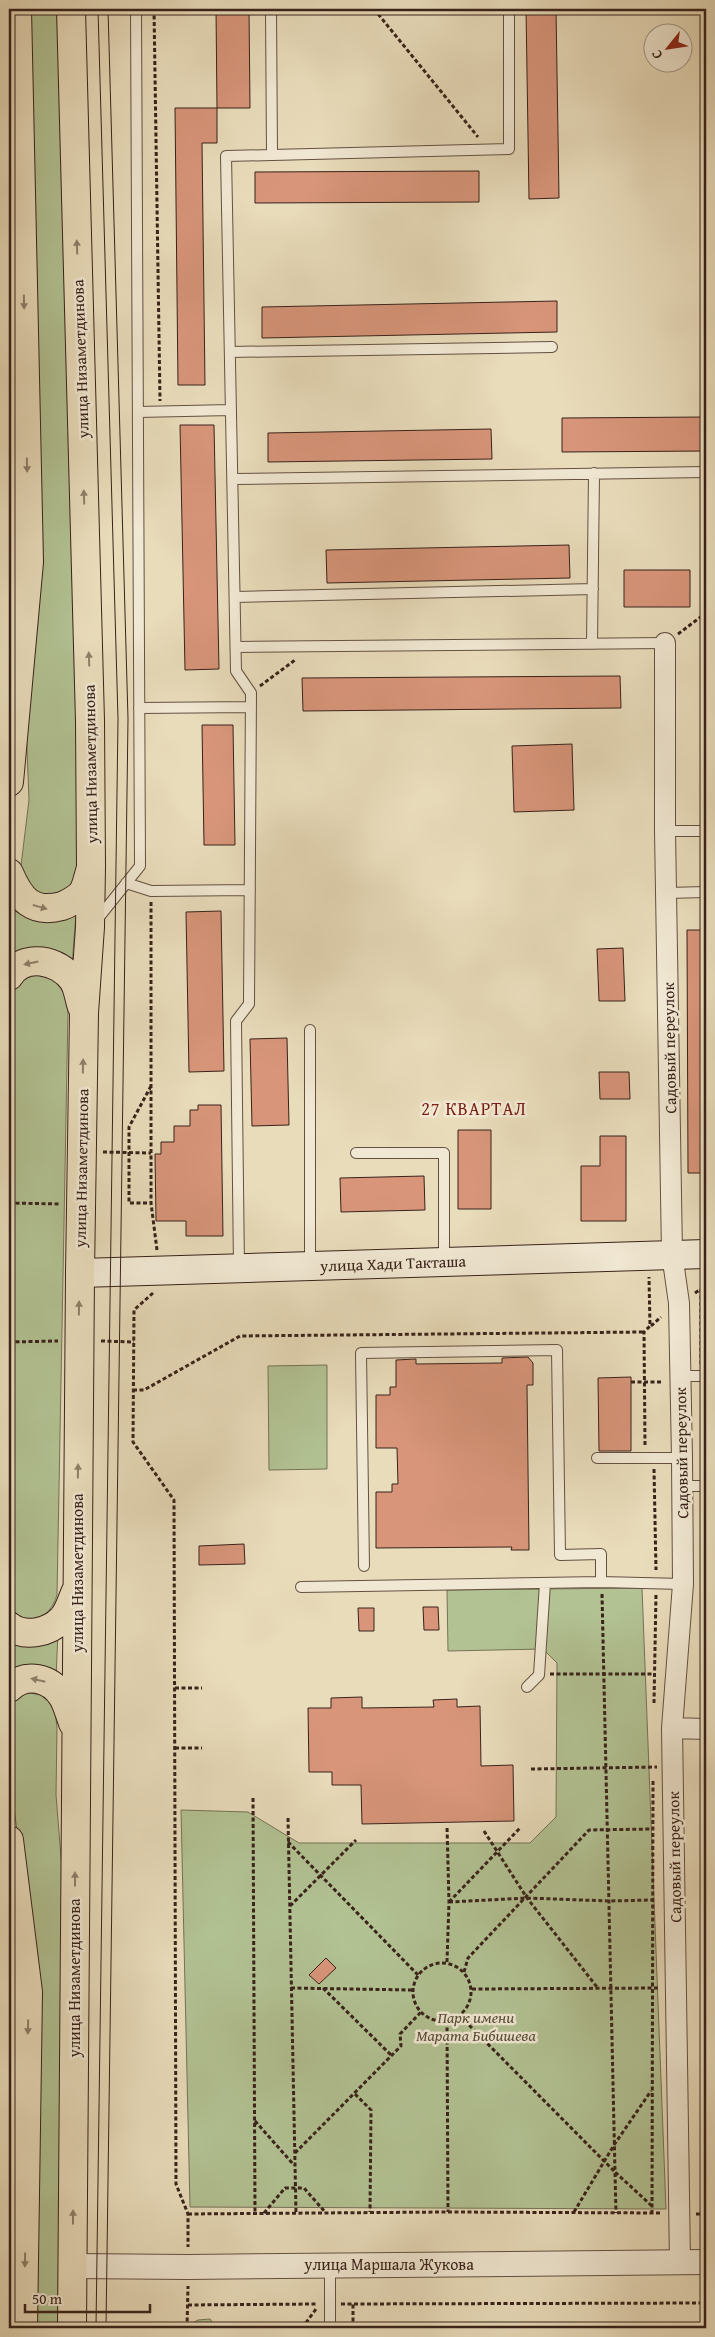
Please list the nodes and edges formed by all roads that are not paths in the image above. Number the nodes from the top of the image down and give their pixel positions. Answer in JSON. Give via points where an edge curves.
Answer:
{"nodes":[{"id":1,"x":17,"y":9,"type":"edge"},
{"id":2,"x":71,"y":9,"type":"edge"},
{"id":3,"x":136,"y":9,"type":"edge"},
{"id":4,"x":272,"y":9,"type":"edge"},
{"id":5,"x":508,"y":9,"type":"edge"},
{"id":6,"x":14,"y":104,"type":"edge"},
{"id":7,"x":272,"y":155,"type":"junction"},
{"id":8,"x":552,"y":347,"type":"dead end"},
{"id":9,"x":230,"y":352,"type":"junction"},
{"id":10,"x":232,"y":410,"type":"junction"},
{"id":11,"x":138,"y":412,"type":"junction"},
{"id":12,"x":18,"y":426,"type":"edge"},
{"id":13,"x":706,"y":472,"type":"edge"},
{"id":14,"x":594,"y":473,"type":"junction"},
{"id":15,"x":233,"y":479,"type":"junction"},
{"id":16,"x":29,"y":562,"type":"junction"},
{"id":17,"x":9,"y":582,"type":"edge"},
{"id":18,"x":592,"y":590,"type":"junction"},
{"id":19,"x":235,"y":597,"type":"junction"},
{"id":20,"x":665,"y":643,"type":"joint"},
{"id":21,"x":592,"y":644,"type":"junction"},
{"id":22,"x":236,"y":647,"type":"junction"},
{"id":23,"x":251,"y":707,"type":"junction"},
{"id":24,"x":139,"y":708,"type":"junction"},
{"id":25,"x":9,"y":782,"type":"edge"},
{"id":26,"x":665,"y":831,"type":"junction"},
{"id":27,"x":706,"y":831,"type":"edge"},
{"id":28,"x":91,"y":867,"type":"junction"},
{"id":29,"x":9,"y":873,"type":"edge"},
{"id":30,"x":126,"y":884,"type":"junction"},
{"id":31,"x":250,"y":890,"type":"junction"},
{"id":32,"x":706,"y":892,"type":"edge"},
{"id":33,"x":666,"y":893,"type":"junction"},
{"id":34,"x":90,"y":927,"type":"junction"},
{"id":35,"x":9,"y":976,"type":"edge"},
{"id":36,"x":84,"y":1013,"type":"junction"},
{"id":37,"x":310,"y":1030,"type":"dead end"},
{"id":38,"x":356,"y":1153,"type":"dead end"},
{"id":39,"x":706,"y":1254,"type":"edge"},
{"id":40,"x":661,"y":1255,"type":"junction"},
{"id":41,"x":444,"y":1262,"type":"junction"},
{"id":42,"x":310,"y":1265,"type":"junction"},
{"id":43,"x":239,"y":1268,"type":"junction"},
{"id":44,"x":80,"y":1273,"type":"junction"},
{"id":45,"x":706,"y":1376,"type":"edge"},
{"id":46,"x":681,"y":1379,"type":"junction"},
{"id":47,"x":597,"y":1458,"type":"dead end"},
{"id":48,"x":682,"y":1458,"type":"junction"},
{"id":49,"x":682,"y":1486,"type":"junction"},
{"id":50,"x":706,"y":1486,"type":"edge"},
{"id":51,"x":364,"y":1566,"type":"dead end"},
{"id":52,"x":601,"y":1582,"type":"junction"},
{"id":53,"x":544,"y":1583,"type":"junction"},
{"id":54,"x":683,"y":1584,"type":"junction"},
{"id":55,"x":301,"y":1587,"type":"dead end"},
{"id":56,"x":76,"y":1590,"type":"junction"},
{"id":57,"x":9,"y":1626,"type":"edge"},
{"id":58,"x":527,"y":1686,"type":"dead end"},
{"id":59,"x":9,"y":1688,"type":"edge"},
{"id":60,"x":672,"y":1728,"type":"junction"},
{"id":61,"x":76,"y":1729,"type":"junction"},
{"id":62,"x":706,"y":1729,"type":"edge"},
{"id":63,"x":9,"y":1840,"type":"edge"},
{"id":64,"x":18,"y":1993,"type":"edge"},
{"id":65,"x":680,"y":2262,"type":"junction"},
{"id":66,"x":706,"y":2262,"type":"edge"},
{"id":67,"x":330,"y":2265,"type":"junction"},
{"id":68,"x":73,"y":2266,"type":"junction"},
{"id":69,"x":22,"y":2326,"type":"edge"},
{"id":70,"x":72,"y":2328,"type":"edge"},
{"id":71,"x":330,"y":2328,"type":"edge"}],
"edges":[{"from":1,"to":6,"type":"main road"},
{"from":28,"to":2,"type":"main road","name":"улица Низаметдинова","one_way":true},
{"from":3,"to":11,"type":"lane"},
{"from":4,"to":7,"type":"lane"},
{"from":5,"to":7,"type":"lane","via":[[510,149]]},
{"from":6,"to":12,"type":"main road","one_way":true},
{"from":7,"to":9,"type":"lane","via":[[226,156]]},
{"from":8,"to":9,"type":"lane"},
{"from":9,"to":10,"type":"lane"},
{"from":10,"to":11,"type":"lane"},
{"from":10,"to":15,"type":"lane"},
{"from":11,"to":24,"type":"lane"},
{"from":12,"to":16,"type":"main road","one_way":true},
{"from":13,"to":14,"type":"lane"},
{"from":14,"to":15,"type":"lane"},
{"from":14,"to":18,"type":"lane"},
{"from":15,"to":19,"type":"lane"},
{"from":16,"to":17,"type":"street"},
{"from":16,"to":25,"type":"main road"},
{"from":18,"to":19,"type":"lane"},
{"from":18,"to":21,"type":"lane"},
{"from":19,"to":22,"type":"lane"},
{"from":20,"to":21,"type":"lane"},
{"from":20,"to":26,"type":"street","name":"Садовый переулок"},
{"from":21,"to":22,"type":"lane"},
{"from":22,"to":23,"type":"lane","via":[[236,671],[251,693]]},
{"from":23,"to":24,"type":"lane"},
{"from":23,"to":31,"type":"lane"},
{"from":24,"to":30,"type":"lane","via":[[140,866]]},
{"from":26,"to":27,"type":"lane"},
{"from":26,"to":33,"type":"street","name":"Садовый переулок"},
{"from":29,"to":28,"type":"main road","one_way":true,"via":[[16,889],[30,904],[47,910],[66,904],[82,893]]},
{"from":28,"to":34,"type":"main road","name":"улица Низаметдинова"},
{"from":30,"to":31,"type":"lane","via":[[152,891]]},
{"from":30,"to":34,"type":"lane"},
{"from":31,"to":43,"type":"lane","via":[[249,1004],[236,1021]]},
{"from":32,"to":33,"type":"lane"},
{"from":33,"to":40,"type":"street","name":"Садовый переулок"},
{"from":34,"to":36,"type":"main road","name":"улица Низаметдинова"},
{"from":36,"to":35,"type":"main road","one_way":true,"via":[[74,981],[62,968],[46,961],[29,962],[13,969]]},
{"from":44,"to":36,"type":"main road","name":"улица Низаметдинова","one_way":true},
{"from":37,"to":42,"type":"lane"},
{"from":38,"to":41,"type":"lane","via":[[444,1153]]},
{"from":39,"to":40,"type":"main road","name":"улица Хади Такташа"},
{"from":40,"to":41,"type":"main road","name":"улица Хади Такташа"},
{"from":40,"to":46,"type":"street","name":"Садовый переулок","via":[[679,1303]]},
{"from":41,"to":42,"type":"main road","name":"улица Хади Такташа"},
{"from":42,"to":43,"type":"main road","name":"улица Хади Такташа"},
{"from":43,"to":44,"type":"main road","name":"улица Хади Такташа"},
{"from":56,"to":44,"type":"main road","name":"улица Низаметдинова","one_way":true},
{"from":45,"to":46,"type":"lane"},
{"from":46,"to":48,"type":"street","name":"Садовый переулок"},
{"from":47,"to":48,"type":"lane"},
{"from":48,"to":49,"type":"street","name":"Садовый переулок"},
{"from":49,"to":50,"type":"lane"},
{"from":49,"to":54,"type":"street","name":"Садовый переулок"},
{"from":51,"to":52,"type":"lane","via":[[361,1353],[558,1350],[560,1554],[601,1554]]},
{"from":52,"to":53,"type":"lane"},
{"from":52,"to":54,"type":"lane"},
{"from":53,"to":55,"type":"lane"},
{"from":53,"to":58,"type":"lane","via":[[538,1675]]},
{"from":54,"to":60,"type":"street","name":"Садовый переулок"},
{"from":56,"to":57,"type":"main road","via":[[64,1618],[51,1628],[34,1633],[15,1631]]},
{"from":56,"to":61,"type":"main road","name":"улица Низаметдинова"},
{"from":61,"to":59,"type":"main road","one_way":true,"via":[[63,1697],[50,1683],[33,1677],[16,1681]]},
{"from":60,"to":62,"type":"street"},
{"from":60,"to":65,"type":"street","name":"Садовый переулок","via":[[663,1767],[676,1988]]},
{"from":68,"to":61,"type":"main road","name":"улица Низаметдинова","one_way":true},
{"from":63,"to":64,"type":"main road"},
{"from":64,"to":69,"type":"main road","one_way":true},
{"from":65,"to":66,"type":"street","name":"улица Маршала Жукова"},
{"from":65,"to":67,"type":"street","name":"улица Маршала Жукова"},
{"from":67,"to":68,"type":"street","name":"улица Маршала Жукова"},
{"from":67,"to":71,"type":"lane","via":[[325,2304]]},
{"from":68,"to":70,"type":"main road","name":"улица Низаметдинова"}]}
